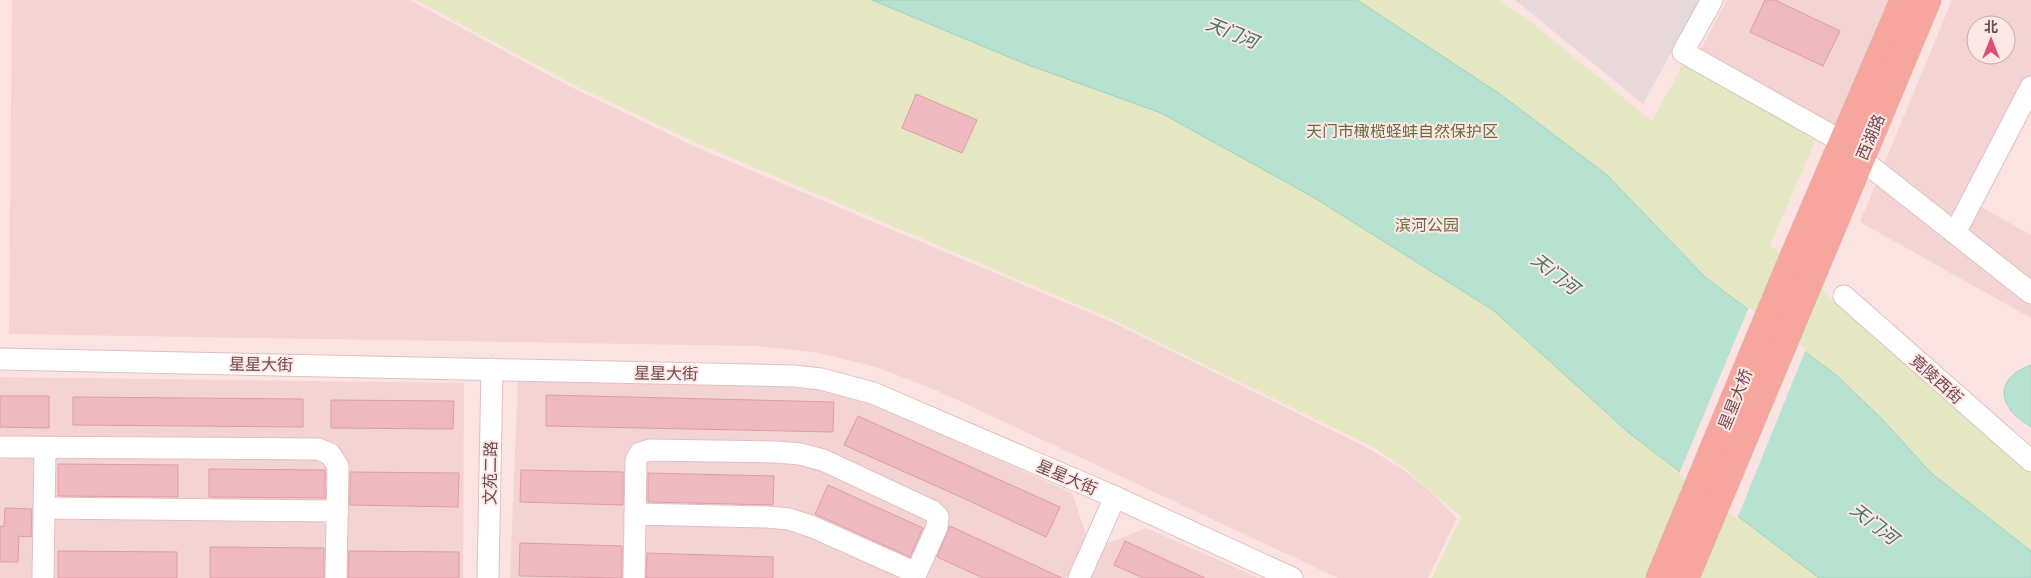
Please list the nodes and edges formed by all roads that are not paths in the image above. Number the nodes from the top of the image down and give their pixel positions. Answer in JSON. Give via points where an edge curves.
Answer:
{"nodes":[{"id":1,"x":1712,"y":0,"type":"edge"},
{"id":2,"x":1904,"y":0,"type":"edge"},
{"id":3,"x":1927,"y":0,"type":"edge"},
{"id":4,"x":2031,"y":87,"type":"edge"},
{"id":5,"x":1852,"y":150,"type":"junction"},
{"id":6,"x":1954,"y":233,"type":"junction"},
{"id":7,"x":1803,"y":267,"type":"joint"},
{"id":8,"x":2031,"y":293,"type":"edge"},
{"id":9,"x":1844,"y":296,"type":"dead end"},
{"id":10,"x":0,"y":359,"type":"edge"},
{"id":11,"x":492,"y":369,"type":"junction"},
{"id":12,"x":0,"y":447,"type":"edge"},
{"id":13,"x":45,"y":448,"type":"junction"},
{"id":14,"x":2031,"y":461,"type":"edge"},
{"id":15,"x":1115,"y":498,"type":"junction"},
{"id":16,"x":44,"y":508,"type":"junction"},
{"id":17,"x":338,"y":511,"type":"junction"},
{"id":18,"x":635,"y":514,"type":"junction"},
{"id":19,"x":1687,"y":543,"type":"junction"},
{"id":20,"x":915,"y":576,"type":"edge"},
{"id":21,"x":42,"y":578,"type":"edge"},
{"id":22,"x":336,"y":578,"type":"edge"},
{"id":23,"x":488,"y":578,"type":"edge"},
{"id":24,"x":634,"y":578,"type":"edge"},
{"id":25,"x":1079,"y":578,"type":"edge"},
{"id":26,"x":1292,"y":578,"type":"edge"},
{"id":27,"x":1660,"y":578,"type":"edge"},
{"id":28,"x":1684,"y":578,"type":"edge"}],
"edges":[{"from":1,"to":5,"type":"street","via":[[1683,52]]},
{"from":2,"to":5,"type":"main road","name":"西湖路"},
{"from":3,"to":5,"type":"main road","name":"西湖路"},
{"from":4,"to":6,"type":"street"},
{"from":5,"to":6,"type":"street"},
{"from":5,"to":7,"type":"main road","name":"西湖路"},
{"from":6,"to":8,"type":"street"},
{"from":7,"to":19,"type":"main road","name":"星星大桥"},
{"from":9,"to":14,"type":"street","name":"竟陵西街"},
{"from":10,"to":11,"type":"street","name":"星星大街"},
{"from":11,"to":15,"type":"street","name":"星星大街","via":[[821,379],[873,393]]},
{"from":11,"to":23,"type":"street","name":"文苑二路"},
{"from":12,"to":13,"type":"street"},
{"from":13,"to":16,"type":"street"},
{"from":13,"to":17,"type":"street","via":[[318,449],[330,454],[338,466]]},
{"from":15,"to":25,"type":"street"},
{"from":15,"to":26,"type":"street","name":"星星大街"},
{"from":16,"to":17,"type":"street"},
{"from":16,"to":21,"type":"street"},
{"from":17,"to":22,"type":"street"},
{"from":18,"to":20,"type":"street","via":[[789,519]]},
{"from":18,"to":20,"type":"street","via":[[636,460],[640,453],[650,450],[800,454],[832,464],[932,511],[938,517],[937,527]]},
{"from":18,"to":24,"type":"street"},
{"from":19,"to":27,"type":"main road"},
{"from":19,"to":28,"type":"main road"}]}
